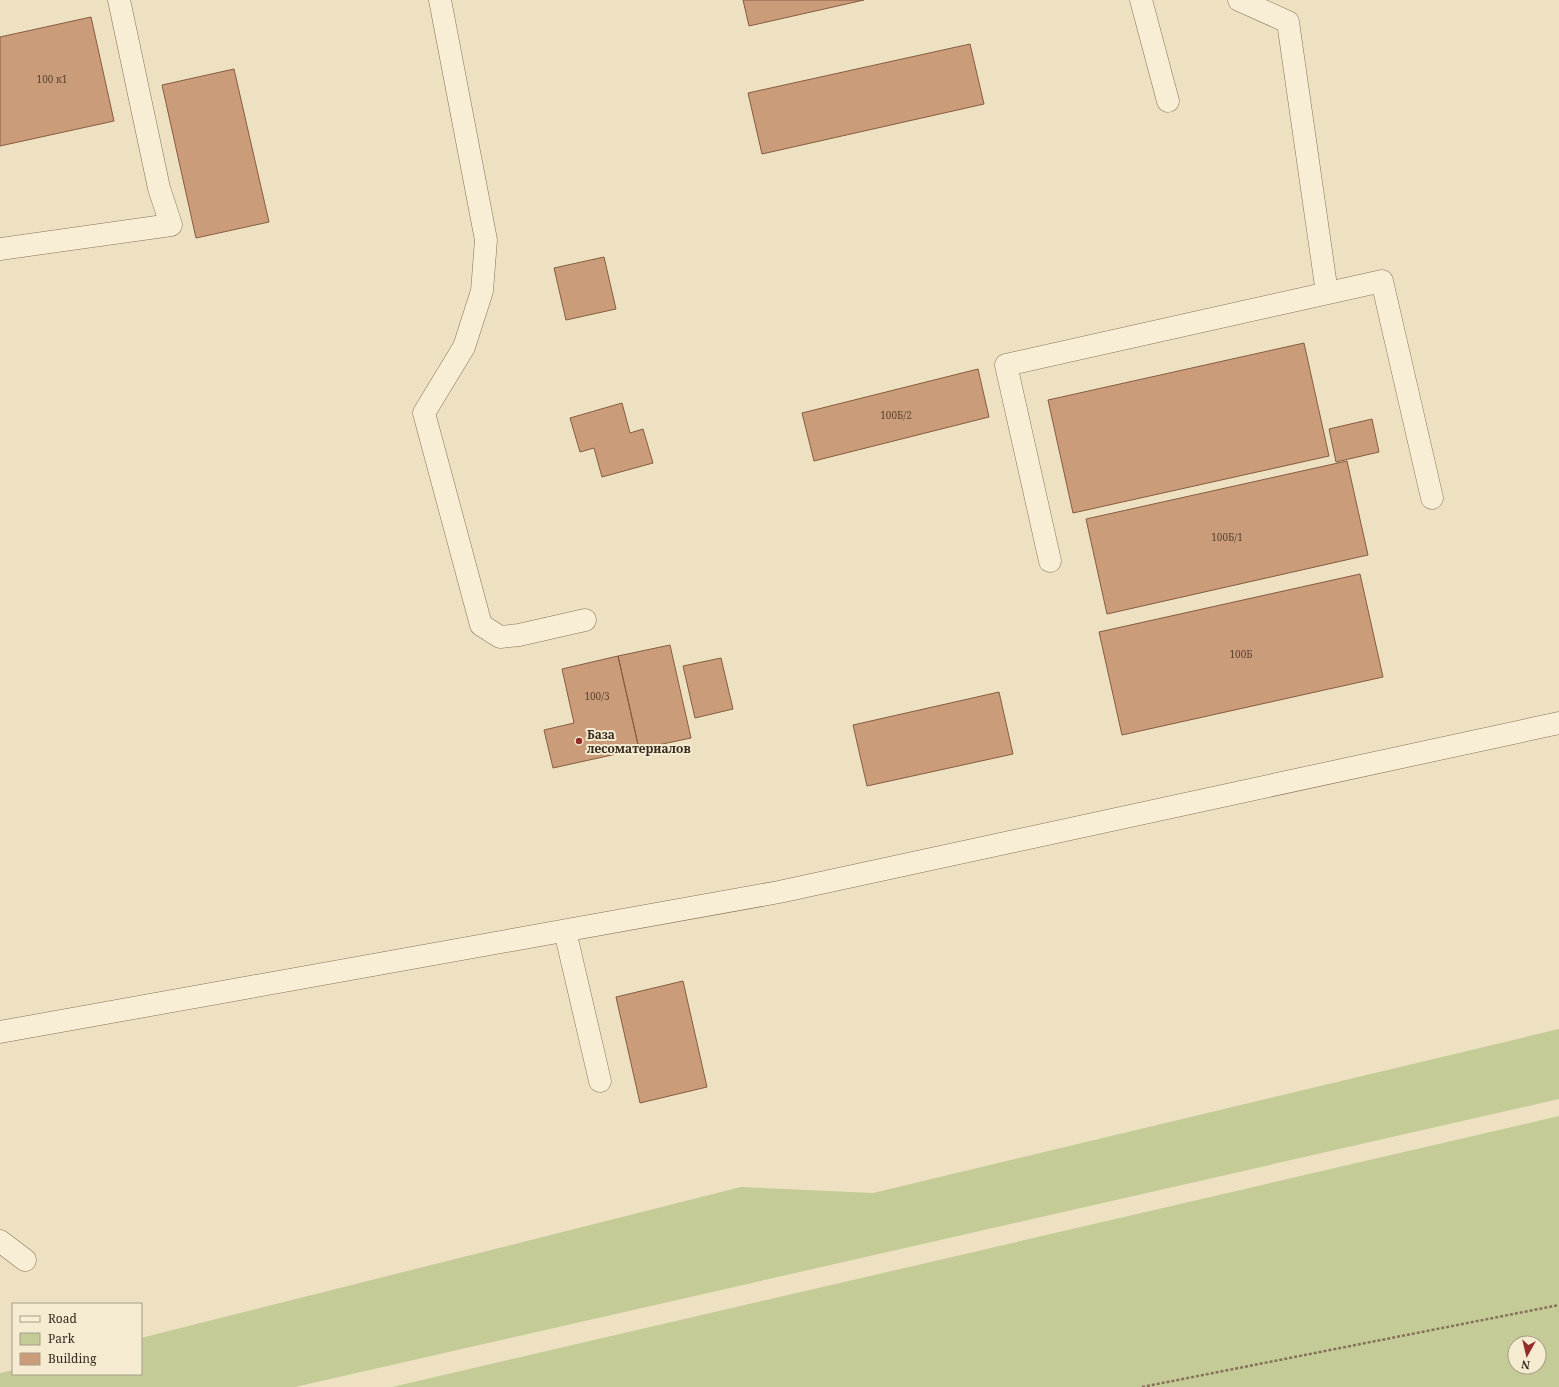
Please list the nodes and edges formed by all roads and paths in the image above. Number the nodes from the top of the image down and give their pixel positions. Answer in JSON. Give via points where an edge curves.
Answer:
{"nodes":[{"id":1,"x":119,"y":0,"type":"edge"},
{"id":2,"x":440,"y":0,"type":"edge"},
{"id":3,"x":1141,"y":0,"type":"edge"},
{"id":4,"x":1239,"y":0,"type":"edge"},
{"id":5,"x":1168,"y":101,"type":"dead end"},
{"id":6,"x":0,"y":249,"type":"edge"},
{"id":7,"x":1327,"y":293,"type":"junction"},
{"id":8,"x":1432,"y":498,"type":"dead end"},
{"id":9,"x":1050,"y":561,"type":"dead end"},
{"id":10,"x":586,"y":620,"type":"dead end"},
{"id":11,"x":1559,"y":723,"type":"edge"},
{"id":12,"x":565,"y":931,"type":"junction"},
{"id":13,"x":0,"y":1032,"type":"edge"},
{"id":14,"x":600,"y":1081,"type":"dead end"},
{"id":15,"x":0,"y":1241,"type":"edge"},
{"id":16,"x":25,"y":1260,"type":"dead end"},
{"id":17,"x":1559,"y":1305,"type":"edge"},
{"id":18,"x":1142,"y":1387,"type":"edge"}],
"edges":[{"from":1,"to":6,"type":"street","via":[[159,188],[171,225]]},
{"from":2,"to":10,"type":"street","via":[[486,240],[482,291],[464,347],[424,413],[481,625],[500,637]]},
{"from":3,"to":5,"type":"street"},
{"from":4,"to":7,"type":"street","via":[[1288,22]]},
{"from":7,"to":8,"type":"street","via":[[1382,281]]},
{"from":7,"to":9,"type":"street","via":[[1006,365]]},
{"from":11,"to":12,"type":"street","via":[[779,892]]},
{"from":12,"to":13,"type":"street"},
{"from":12,"to":14,"type":"street"},
{"from":15,"to":16,"type":"street"},
{"from":17,"to":18,"type":"path"}]}
